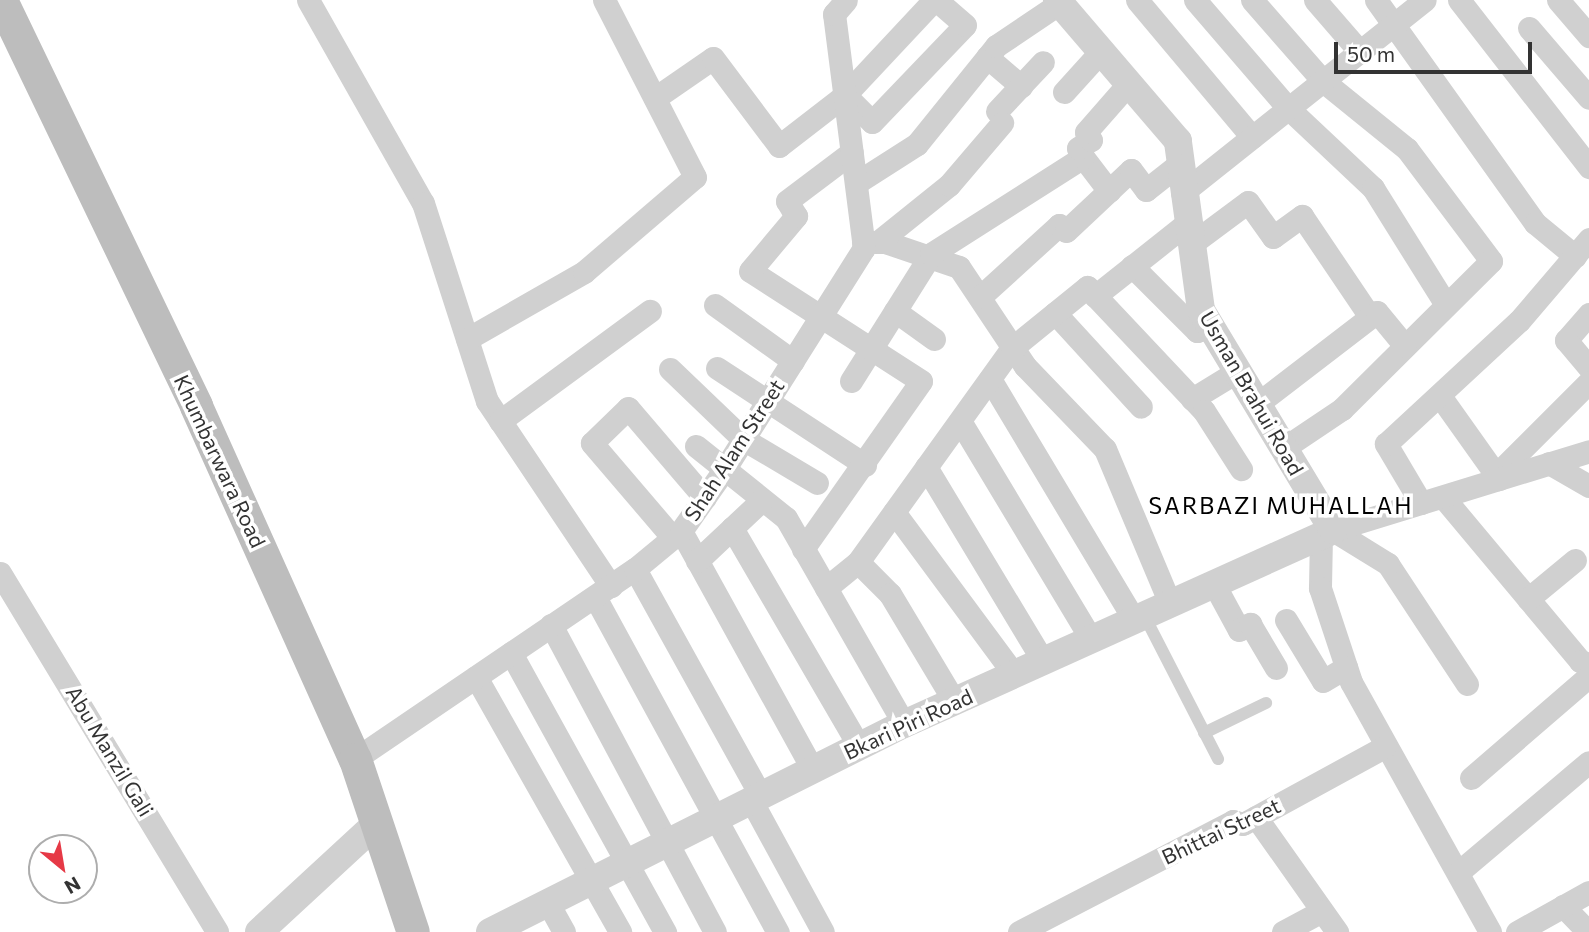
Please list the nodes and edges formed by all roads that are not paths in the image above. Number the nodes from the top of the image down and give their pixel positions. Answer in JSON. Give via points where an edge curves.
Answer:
{"nodes":[{"id":1,"x":1,"y":0,"type":"edge"},
{"id":2,"x":307,"y":0,"type":"edge"},
{"id":3,"x":935,"y":0,"type":"edge"},
{"id":4,"x":1136,"y":0,"type":"edge"},
{"id":5,"x":1195,"y":0,"type":"edge"},
{"id":6,"x":1252,"y":0,"type":"edge"},
{"id":7,"x":1315,"y":0,"type":"edge"},
{"id":8,"x":1376,"y":0,"type":"edge"},
{"id":9,"x":1425,"y":0,"type":"edge"},
{"id":10,"x":1459,"y":0,"type":"edge"},
{"id":11,"x":1558,"y":0,"type":"edge"},
{"id":12,"x":1059,"y":1,"type":"edge"},
{"id":13,"x":610,"y":2,"type":"edge"},
{"id":14,"x":835,"y":5,"type":"edge"},
{"id":15,"x":1395,"y":24,"type":"junction"},
{"id":16,"x":1529,"y":28,"type":"dead end"},
{"id":17,"x":1589,"y":36,"type":"edge"},
{"id":18,"x":10,"y":37,"type":"edge"},
{"id":19,"x":1101,"y":51,"type":"junction"},
{"id":20,"x":1360,"y":52,"type":"junction"},
{"id":21,"x":987,"y":57,"type":"junction"},
{"id":22,"x":1043,"y":62,"type":"dead end"},
{"id":23,"x":1322,"y":81,"type":"junction"},
{"id":24,"x":1128,"y":84,"type":"junction"},
{"id":25,"x":1021,"y":86,"type":"junction"},
{"id":26,"x":1586,"y":90,"type":"edge"},
{"id":27,"x":1064,"y":92,"type":"dead end"},
{"id":28,"x":845,"y":95,"type":"junction"},
{"id":29,"x":655,"y":98,"type":"junction"},
{"id":30,"x":1288,"y":108,"type":"junction"},
{"id":31,"x":1252,"y":137,"type":"junction"},
{"id":32,"x":852,"y":152,"type":"junction"},
{"id":33,"x":1083,"y":157,"type":"junction"},
{"id":34,"x":1180,"y":164,"type":"junction"},
{"id":35,"x":1589,"y":167,"type":"edge"},
{"id":36,"x":856,"y":183,"type":"junction"},
{"id":37,"x":1109,"y":191,"type":"junction"},
{"id":38,"x":1182,"y":193,"type":"junction"},
{"id":39,"x":1189,"y":234,"type":"junction"},
{"id":40,"x":871,"y":242,"type":"junction"},
{"id":41,"x":1582,"y":247,"type":"edge"},
{"id":42,"x":931,"y":254,"type":"junction"},
{"id":43,"x":1132,"y":266,"type":"junction"},
{"id":44,"x":1095,"y":296,"type":"junction"},
{"id":45,"x":980,"y":297,"type":"junction"},
{"id":46,"x":715,"y":305,"type":"dead end"},
{"id":47,"x":1446,"y":305,"type":"junction"},
{"id":48,"x":650,"y":311,"type":"dead end"},
{"id":49,"x":895,"y":311,"type":"junction"},
{"id":50,"x":823,"y":313,"type":"junction"},
{"id":51,"x":1055,"y":313,"type":"junction"},
{"id":52,"x":1589,"y":314,"type":"edge"},
{"id":53,"x":1370,"y":317,"type":"junction"},
{"id":54,"x":1211,"y":326,"type":"junction"},
{"id":55,"x":467,"y":339,"type":"junction"},
{"id":56,"x":934,"y":339,"type":"dead end"},
{"id":57,"x":1405,"y":346,"type":"junction"},
{"id":58,"x":1012,"y":348,"type":"junction"},
{"id":59,"x":870,"y":352,"type":"junction"},
{"id":60,"x":793,"y":361,"type":"junction"},
{"id":61,"x":1589,"y":367,"type":"edge"},
{"id":62,"x":717,"y":368,"type":"dead end"},
{"id":63,"x":670,"y":369,"type":"dead end"},
{"id":64,"x":1238,"y":371,"type":"junction"},
{"id":65,"x":990,"y":379,"type":"junction"},
{"id":66,"x":851,"y":381,"type":"dead end"},
{"id":67,"x":1589,"y":382,"type":"edge"},
{"id":68,"x":1440,"y":396,"type":"junction"},
{"id":69,"x":1192,"y":399,"type":"junction"},
{"id":70,"x":1257,"y":404,"type":"junction"},
{"id":71,"x":765,"y":405,"type":"junction"},
{"id":72,"x":1141,"y":407,"type":"dead end"},
{"id":73,"x":500,"y":421,"type":"junction"},
{"id":74,"x":960,"y":421,"type":"junction"},
{"id":75,"x":744,"y":439,"type":"junction"},
{"id":76,"x":696,"y":446,"type":"dead end"},
{"id":77,"x":1284,"y":448,"type":"junction"},
{"id":78,"x":1589,"y":451,"type":"edge"},
{"id":79,"x":1549,"y":463,"type":"junction"},
{"id":80,"x":865,"y":465,"type":"junction"},
{"id":81,"x":926,"y":467,"type":"junction"},
{"id":82,"x":1241,"y":469,"type":"dead end"},
{"id":83,"x":724,"y":470,"type":"junction"},
{"id":84,"x":1494,"y":479,"type":"junction"},
{"id":85,"x":817,"y":483,"type":"dead end"},
{"id":86,"x":1589,"y":486,"type":"edge"},
{"id":87,"x":705,"y":498,"type":"junction"},
{"id":88,"x":762,"y":500,"type":"junction"},
{"id":89,"x":1432,"y":500,"type":"junction"},
{"id":90,"x":894,"y":512,"type":"junction"},
{"id":91,"x":732,"y":528,"type":"junction"},
{"id":92,"x":1327,"y":533,"type":"junction"},
{"id":93,"x":677,"y":534,"type":"junction"},
{"id":94,"x":803,"y":549,"type":"junction"},
{"id":95,"x":1576,"y":560,"type":"dead end"},
{"id":96,"x":698,"y":561,"type":"junction"},
{"id":97,"x":858,"y":562,"type":"junction"},
{"id":98,"x":635,"y":569,"type":"junction"},
{"id":99,"x":0,"y":573,"type":"edge"},
{"id":100,"x":1214,"y":584,"type":"junction"},
{"id":101,"x":826,"y":588,"type":"junction"},
{"id":102,"x":603,"y":591,"type":"junction"},
{"id":103,"x":1528,"y":598,"type":"junction"},
{"id":104,"x":1170,"y":604,"type":"junction"},
{"id":105,"x":1139,"y":618,"type":"junction"},
{"id":106,"x":1286,"y":620,"type":"dead end"},
{"id":107,"x":551,"y":625,"type":"junction"},
{"id":108,"x":1091,"y":639,"type":"junction"},
{"id":109,"x":511,"y":653,"type":"junction"},
{"id":110,"x":1043,"y":661,"type":"junction"},
{"id":111,"x":1589,"y":664,"type":"edge"},
{"id":112,"x":1346,"y":667,"type":"junction"},
{"id":113,"x":1276,"y":668,"type":"dead end"},
{"id":114,"x":1014,"y":674,"type":"junction"},
{"id":115,"x":1589,"y":676,"type":"edge"},
{"id":116,"x":476,"y":677,"type":"junction"},
{"id":117,"x":1468,"y":684,"type":"dead end"},
{"id":118,"x":954,"y":701,"type":"junction"},
{"id":119,"x":1266,"y":703,"type":"dead end"},
{"id":120,"x":904,"y":723,"type":"junction"},
{"id":121,"x":1204,"y":733,"type":"junction"},
{"id":122,"x":859,"y":747,"type":"junction"},
{"id":123,"x":1384,"y":747,"type":"junction"},
{"id":124,"x":355,"y":759,"type":"junction"},
{"id":125,"x":1218,"y":759,"type":"dead end"},
{"id":126,"x":1589,"y":762,"type":"edge"},
{"id":127,"x":813,"y":770,"type":"junction"},
{"id":128,"x":1471,"y":778,"type":"dead end"},
{"id":129,"x":756,"y":798,"type":"junction"},
{"id":130,"x":1256,"y":817,"type":"junction"},
{"id":131,"x":716,"y":818,"type":"junction"},
{"id":132,"x":377,"y":823,"type":"junction"},
{"id":133,"x":670,"y":842,"type":"junction"},
{"id":134,"x":626,"y":863,"type":"junction"},
{"id":135,"x":1461,"y":870,"type":"junction"},
{"id":136,"x":590,"y":882,"type":"junction"},
{"id":137,"x":1589,"y":892,"type":"edge"},
{"id":138,"x":548,"y":903,"type":"junction"},
{"id":139,"x":1563,"y":906,"type":"junction"},
{"id":140,"x":1322,"y":911,"type":"junction"},
{"id":141,"x":507,"y":928,"type":"edge"},
{"id":142,"x":217,"y":932,"type":"edge"},
{"id":143,"x":259,"y":932,"type":"edge"},
{"id":144,"x":413,"y":932,"type":"edge"},
{"id":145,"x":564,"y":932,"type":"edge"},
{"id":146,"x":620,"y":932,"type":"edge"},
{"id":147,"x":666,"y":932,"type":"edge"},
{"id":148,"x":715,"y":932,"type":"edge"},
{"id":149,"x":778,"y":932,"type":"edge"},
{"id":150,"x":823,"y":932,"type":"edge"},
{"id":151,"x":1019,"y":932,"type":"edge"},
{"id":152,"x":1283,"y":932,"type":"edge"},
{"id":153,"x":1337,"y":932,"type":"edge"},
{"id":154,"x":1490,"y":932,"type":"edge"},
{"id":155,"x":1517,"y":932,"type":"edge"},
{"id":156,"x":1588,"y":932,"type":"edge"}],
"edges":[{"from":1,"to":18,"type":"main road","name":"Khumbarwara Road"},
{"from":2,"to":55,"type":"street","via":[[423,202]]},
{"from":3,"to":28,"type":"street"},
{"from":3,"to":28,"type":"street","via":[[965,25],[872,122]]},
{"from":4,"to":31,"type":"street"},
{"from":5,"to":30,"type":"street"},
{"from":6,"to":23,"type":"street"},
{"from":7,"to":20,"type":"street"},
{"from":8,"to":15,"type":"street"},
{"from":9,"to":15,"type":"street"},
{"from":10,"to":35,"type":"street"},
{"from":11,"to":17,"type":"street"},
{"from":12,"to":19,"type":"street","name":"Usman Brahui Road"},
{"from":12,"to":21,"type":"street"},
{"from":13,"to":29,"type":"street"},
{"from":14,"to":28,"type":"street"},
{"from":15,"to":20,"type":"street"},
{"from":15,"to":41,"type":"street","via":[[1535,223]]},
{"from":16,"to":26,"type":"street"},
{"from":18,"to":124,"type":"main road","name":"Khumbarwara Road"},
{"from":19,"to":24,"type":"street","name":"Usman Brahui Road"},
{"from":19,"to":27,"type":"street"},
{"from":20,"to":23,"type":"street"},
{"from":21,"to":25,"type":"street"},
{"from":21,"to":36,"type":"street","via":[[917,144]]},
{"from":22,"to":25,"type":"street"},
{"from":23,"to":30,"type":"street"},
{"from":23,"to":47,"type":"street","via":[[1407,149],[1491,261]]},
{"from":24,"to":33,"type":"street","via":[[1086,132],[1091,140],[1078,148]]},
{"from":24,"to":34,"type":"street","name":"Usman Brahui Road","via":[[1178,142]]},
{"from":25,"to":40,"type":"street","via":[[949,185]]},
{"from":28,"to":29,"type":"street","via":[[779,146],[713,58]]},
{"from":28,"to":32,"type":"street"},
{"from":29,"to":55,"type":"street","via":[[695,177],[584,272]]},
{"from":30,"to":31,"type":"street"},
{"from":30,"to":47,"type":"street","via":[[1373,188]]},
{"from":31,"to":38,"type":"street"},
{"from":32,"to":36,"type":"street"},
{"from":32,"to":50,"type":"street","via":[[787,201],[796,216],[750,271]]},
{"from":33,"to":37,"type":"street"},
{"from":33,"to":42,"type":"street"},
{"from":34,"to":37,"type":"street","via":[[1146,190],[1131,170]]},
{"from":34,"to":38,"type":"street","name":"Usman Brahui Road"},
{"from":36,"to":40,"type":"street"},
{"from":37,"to":45,"type":"street","via":[[1066,231],[1059,225]]},
{"from":38,"to":39,"type":"street","name":"Usman Brahui Road"},
{"from":39,"to":43,"type":"street"},
{"from":39,"to":53,"type":"street","via":[[1248,202],[1273,237],[1302,216]]},
{"from":39,"to":54,"type":"street","name":"Usman Brahui Road","via":[[1201,310]]},
{"from":40,"to":42,"type":"street"},
{"from":40,"to":50,"type":"street","name":"Shah Alam Street"},
{"from":41,"to":68,"type":"street"},
{"from":42,"to":45,"type":"street","via":[[959,267]]},
{"from":42,"to":49,"type":"street"},
{"from":43,"to":44,"type":"street"},
{"from":43,"to":54,"type":"street","via":[[1197,331]]},
{"from":44,"to":51,"type":"street","via":[[1087,287]]},
{"from":44,"to":69,"type":"street"},
{"from":45,"to":58,"type":"street"},
{"from":46,"to":60,"type":"street"},
{"from":47,"to":57,"type":"street"},
{"from":48,"to":73,"type":"street"},
{"from":49,"to":56,"type":"street"},
{"from":49,"to":59,"type":"street"},
{"from":50,"to":59,"type":"street"},
{"from":50,"to":60,"type":"street","name":"Shah Alam Street"},
{"from":51,"to":58,"type":"street"},
{"from":51,"to":72,"type":"street"},
{"from":52,"to":61,"type":"street","via":[[1566,340]]},
{"from":53,"to":57,"type":"street","via":[[1377,312]]},
{"from":53,"to":70,"type":"street"},
{"from":54,"to":64,"type":"street","name":"Usman Brahui Road"},
{"from":55,"to":73,"type":"street"},
{"from":57,"to":77,"type":"street","via":[[1342,409]]},
{"from":58,"to":65,"type":"street"},
{"from":58,"to":104,"type":"street","via":[[1105,449]]},
{"from":59,"to":66,"type":"street"},
{"from":59,"to":80,"type":"street","via":[[921,381]]},
{"from":60,"to":71,"type":"street","name":"Shah Alam Street"},
{"from":62,"to":71,"type":"street"},
{"from":63,"to":75,"type":"street"},
{"from":64,"to":69,"type":"street"},
{"from":64,"to":70,"type":"street","name":"Usman Brahui Road"},
{"from":65,"to":74,"type":"street"},
{"from":65,"to":105,"type":"street"},
{"from":67,"to":84,"type":"street"},
{"from":68,"to":84,"type":"street"},
{"from":68,"to":89,"type":"street","via":[[1386,444]]},
{"from":69,"to":82,"type":"street"},
{"from":70,"to":77,"type":"street","name":"Usman Brahui Road"},
{"from":71,"to":75,"type":"street","name":"Shah Alam Street"},
{"from":71,"to":80,"type":"street"},
{"from":73,"to":102,"type":"street"},
{"from":74,"to":81,"type":"street"},
{"from":74,"to":108,"type":"street"},
{"from":75,"to":83,"type":"street","name":"Shah Alam Street"},
{"from":75,"to":85,"type":"street"},
{"from":76,"to":83,"type":"street"},
{"from":77,"to":92,"type":"street","name":"Usman Brahui Road"},
{"from":78,"to":79,"type":"street"},
{"from":79,"to":84,"type":"street"},
{"from":79,"to":86,"type":"street"},
{"from":80,"to":94,"type":"street"},
{"from":81,"to":90,"type":"street"},
{"from":81,"to":110,"type":"street"},
{"from":83,"to":87,"type":"street","name":"Shah Alam Street"},
{"from":83,"to":88,"type":"street"},
{"from":84,"to":89,"type":"street"},
{"from":87,"to":93,"type":"street","name":"Shah Alam Street"},
{"from":87,"to":93,"type":"street","via":[[628,408],[592,443]]},
{"from":88,"to":91,"type":"street"},
{"from":88,"to":94,"type":"street","via":[[786,518]]},
{"from":89,"to":92,"type":"street"},
{"from":89,"to":103,"type":"street"},
{"from":90,"to":97,"type":"street"},
{"from":90,"to":114,"type":"street"},
{"from":91,"to":96,"type":"street"},
{"from":91,"to":122,"type":"street"},
{"from":92,"to":100,"type":"street","name":"Bkari Piri Road"},
{"from":92,"to":112,"type":"street","via":[[1320,588]]},
{"from":92,"to":117,"type":"street","via":[[1388,564]]},
{"from":93,"to":96,"type":"street"},
{"from":93,"to":98,"type":"street","name":"Shah Alam Street"},
{"from":94,"to":101,"type":"street"},
{"from":95,"to":103,"type":"street"},
{"from":96,"to":127,"type":"street"},
{"from":97,"to":101,"type":"street"},
{"from":97,"to":118,"type":"street","via":[[890,594]]},
{"from":98,"to":102,"type":"street","name":"Shah Alam Street"},
{"from":98,"to":129,"type":"street"},
{"from":99,"to":142,"type":"street","name":"Abu Manzil Gali"},
{"from":100,"to":104,"type":"street","name":"Bkari Piri Road"},
{"from":100,"to":113,"type":"street","via":[[1239,630],[1250,624]]},
{"from":101,"to":120,"type":"street"},
{"from":102,"to":107,"type":"street","name":"Shah Alam Street"},
{"from":102,"to":131,"type":"street"},
{"from":103,"to":111,"type":"street"},
{"from":104,"to":105,"type":"street","name":"Bkari Piri Road"},
{"from":105,"to":108,"type":"street","name":"Bkari Piri Road"},
{"from":105,"to":121,"type":"lane"},
{"from":106,"to":112,"type":"street","via":[[1322,681]]},
{"from":107,"to":109,"type":"street","name":"Shah Alam Street"},
{"from":107,"to":133,"type":"street"},
{"from":108,"to":110,"type":"street","name":"Bkari Piri Road"},
{"from":109,"to":116,"type":"street","name":"Shah Alam Street"},
{"from":109,"to":134,"type":"street"},
{"from":110,"to":114,"type":"street","name":"Bkari Piri Road"},
{"from":112,"to":123,"type":"street"},
{"from":114,"to":118,"type":"street","name":"Bkari Piri Road"},
{"from":115,"to":128,"type":"street"},
{"from":116,"to":124,"type":"street","name":"Shah Alam Street"},
{"from":116,"to":136,"type":"street"},
{"from":118,"to":120,"type":"street","name":"Bkari Piri Road"},
{"from":119,"to":121,"type":"lane"},
{"from":120,"to":122,"type":"street","name":"Bkari Piri Road"},
{"from":121,"to":125,"type":"lane"},
{"from":122,"to":127,"type":"street","name":"Bkari Piri Road"},
{"from":123,"to":130,"type":"street","name":"Bhittai Street"},
{"from":123,"to":135,"type":"street"},
{"from":124,"to":132,"type":"main road","name":"Khumbarwara Road"},
{"from":126,"to":135,"type":"street"},
{"from":127,"to":129,"type":"street","name":"Bkari Piri Road"},
{"from":129,"to":131,"type":"street","name":"Bkari Piri Road"},
{"from":129,"to":150,"type":"street"},
{"from":130,"to":140,"type":"street"},
{"from":130,"to":151,"type":"street","name":"Bhittai Street","via":[[1233,821]]},
{"from":131,"to":133,"type":"street","name":"Bkari Piri Road"},
{"from":131,"to":149,"type":"street"},
{"from":132,"to":143,"type":"street"},
{"from":132,"to":144,"type":"main road","name":"Khumbarwara Road"},
{"from":133,"to":134,"type":"street","name":"Bkari Piri Road"},
{"from":133,"to":148,"type":"street"},
{"from":134,"to":136,"type":"street","name":"Bkari Piri Road"},
{"from":134,"to":147,"type":"street"},
{"from":135,"to":154,"type":"street"},
{"from":136,"to":138,"type":"street","name":"Bkari Piri Road"},
{"from":136,"to":146,"type":"street"},
{"from":137,"to":139,"type":"street"},
{"from":138,"to":141,"type":"street","name":"Bkari Piri Road"},
{"from":138,"to":145,"type":"street"},
{"from":139,"to":155,"type":"street"},
{"from":139,"to":156,"type":"street"},
{"from":140,"to":152,"type":"street"},
{"from":140,"to":153,"type":"street"}]}
